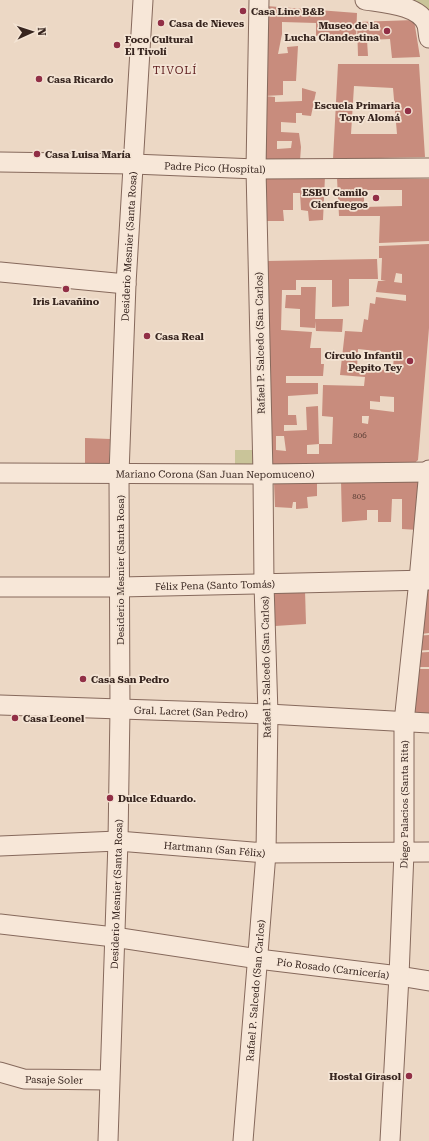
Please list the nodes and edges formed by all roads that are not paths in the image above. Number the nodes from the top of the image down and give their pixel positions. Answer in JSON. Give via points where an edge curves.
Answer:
{"nodes":[{"id":1,"x":143,"y":0,"type":"edge"},
{"id":2,"x":259,"y":0,"type":"edge"},
{"id":3,"x":365,"y":0,"type":"edge"},
{"id":4,"x":429,"y":38,"type":"edge"},
{"id":5,"x":0,"y":162,"type":"edge"},
{"id":6,"x":133,"y":164,"type":"junction"},
{"id":7,"x":429,"y":168,"type":"edge"},
{"id":8,"x":256,"y":169,"type":"junction"},
{"id":9,"x":0,"y":272,"type":"edge"},
{"id":10,"x":126,"y":284,"type":"junction"},
{"id":11,"x":429,"y":471,"type":"edge"},
{"id":12,"x":0,"y":473,"type":"edge"},
{"id":13,"x":119,"y":474,"type":"junction"},
{"id":14,"x":263,"y":474,"type":"junction"},
{"id":15,"x":424,"y":580,"type":"edge"},
{"id":16,"x":264,"y":584,"type":"junction"},
{"id":17,"x":0,"y":587,"type":"edge"},
{"id":18,"x":120,"y":587,"type":"junction"},
{"id":19,"x":0,"y":705,"type":"edge"},
{"id":20,"x":120,"y":709,"type":"junction"},
{"id":21,"x":268,"y":714,"type":"junction"},
{"id":22,"x":404,"y":722,"type":"junction"},
{"id":23,"x":429,"y":723,"type":"edge"},
{"id":24,"x":118,"y":841,"type":"junction"},
{"id":25,"x":0,"y":846,"type":"edge"},
{"id":26,"x":266,"y":852,"type":"junction"},
{"id":27,"x":404,"y":852,"type":"junction"},
{"id":28,"x":429,"y":852,"type":"edge"},
{"id":29,"x":0,"y":924,"type":"edge"},
{"id":30,"x":114,"y":937,"type":"junction"},
{"id":31,"x":258,"y":959,"type":"junction"},
{"id":32,"x":399,"y":976,"type":"junction"},
{"id":33,"x":429,"y":981,"type":"edge"},
{"id":34,"x":0,"y":1072,"type":"edge"},
{"id":35,"x":109,"y":1080,"type":"junction"},
{"id":36,"x":108,"y":1141,"type":"edge"},
{"id":37,"x":243,"y":1141,"type":"edge"},
{"id":38,"x":390,"y":1141,"type":"edge"}],
"edges":[{"from":1,"to":6,"type":"street","name":"Desiderio Mesnier (Santa Rosa)"},
{"from":2,"to":8,"type":"street","name":"Rafael P. Salcedo (San Carlos)"},
{"from":3,"to":4,"type":"street","via":[[396,5],[416,12],[427,24]]},
{"from":5,"to":6,"type":"street","name":"Padre Pico (Hospital)"},
{"from":6,"to":8,"type":"street","name":"Padre Pico (Hospital)"},
{"from":6,"to":10,"type":"street","name":"Desiderio Mesnier (Santa Rosa)"},
{"from":7,"to":8,"type":"street","name":"Padre Pico (Hospital)"},
{"from":8,"to":14,"type":"street","name":"Rafael P. Salcedo (San Carlos)"},
{"from":9,"to":10,"type":"street"},
{"from":10,"to":13,"type":"street","name":"Desiderio Mesnier (Santa Rosa)"},
{"from":11,"to":14,"type":"street","name":"Mariano Corona (San Juan Nepomuceno)"},
{"from":11,"to":15,"type":"street","name":"Diego Palacios (Santa Rita)"},
{"from":12,"to":13,"type":"street","name":"Mariano Corona (San Juan Nepomuceno)"},
{"from":13,"to":14,"type":"street","name":"Mariano Corona (San Juan Nepomuceno)"},
{"from":13,"to":18,"type":"street","name":"Desiderio Mesnier (Santa Rosa)"},
{"from":14,"to":16,"type":"street","name":"Rafael P. Salcedo (San Carlos)"},
{"from":15,"to":16,"type":"street","name":"Félix Pena (Santo Tomás)"},
{"from":15,"to":22,"type":"street","name":"Diego Palacios (Santa Rita)"},
{"from":16,"to":18,"type":"street","name":"Félix Pena (Santo Tomás)"},
{"from":16,"to":21,"type":"street","name":"Rafael P. Salcedo (San Carlos)"},
{"from":17,"to":18,"type":"street","name":"Félix Pena (Santo Tomás)"},
{"from":18,"to":20,"type":"street","name":"Desiderio Mesnier (Santa Rosa)"},
{"from":19,"to":20,"type":"street","name":"Gral. Lacret (San Pedro)"},
{"from":20,"to":21,"type":"street","name":"Gral. Lacret (San Pedro)"},
{"from":20,"to":24,"type":"street","name":"Desiderio Mesnier (Santa Rosa)"},
{"from":21,"to":22,"type":"street","name":"Gral. Lacret (San Pedro)"},
{"from":21,"to":26,"type":"street","name":"Rafael P. Salcedo (San Carlos)"},
{"from":22,"to":23,"type":"street","name":"Gral. Lacret (San Pedro)"},
{"from":22,"to":27,"type":"street","name":"Diego Palacios (Santa Rita)"},
{"from":24,"to":25,"type":"street","name":"Hartmann (San Félix)"},
{"from":24,"to":26,"type":"street","name":"Hartmann (San Félix)"},
{"from":24,"to":30,"type":"street","name":"Desiderio Mesnier (Santa Rosa)"},
{"from":26,"to":27,"type":"street","name":"Hartmann (San Félix)"},
{"from":26,"to":31,"type":"street","name":"Rafael P. Salcedo (San Carlos)"},
{"from":27,"to":28,"type":"street","name":"Hartmann (San Félix)"},
{"from":27,"to":32,"type":"street","name":"Diego Palacios (Santa Rita)"},
{"from":29,"to":30,"type":"street","name":"Pío Rosado (Carnicería)"},
{"from":30,"to":31,"type":"street","name":"Pío Rosado (Carnicería)"},
{"from":30,"to":35,"type":"street","name":"Desiderio Mesnier (Santa Rosa)"},
{"from":31,"to":32,"type":"street","name":"Pío Rosado (Carnicería)"},
{"from":31,"to":37,"type":"street","name":"Rafael P. Salcedo (San Carlos)"},
{"from":32,"to":33,"type":"street","name":"Pío Rosado (Carnicería)"},
{"from":32,"to":38,"type":"street","name":"Diego Palacios (Santa Rita)"},
{"from":34,"to":35,"type":"street","name":"Pasaje Soler","via":[[24,1079]]},
{"from":35,"to":36,"type":"street","name":"Desiderio Mesnier (Santa Rosa)"}]}
